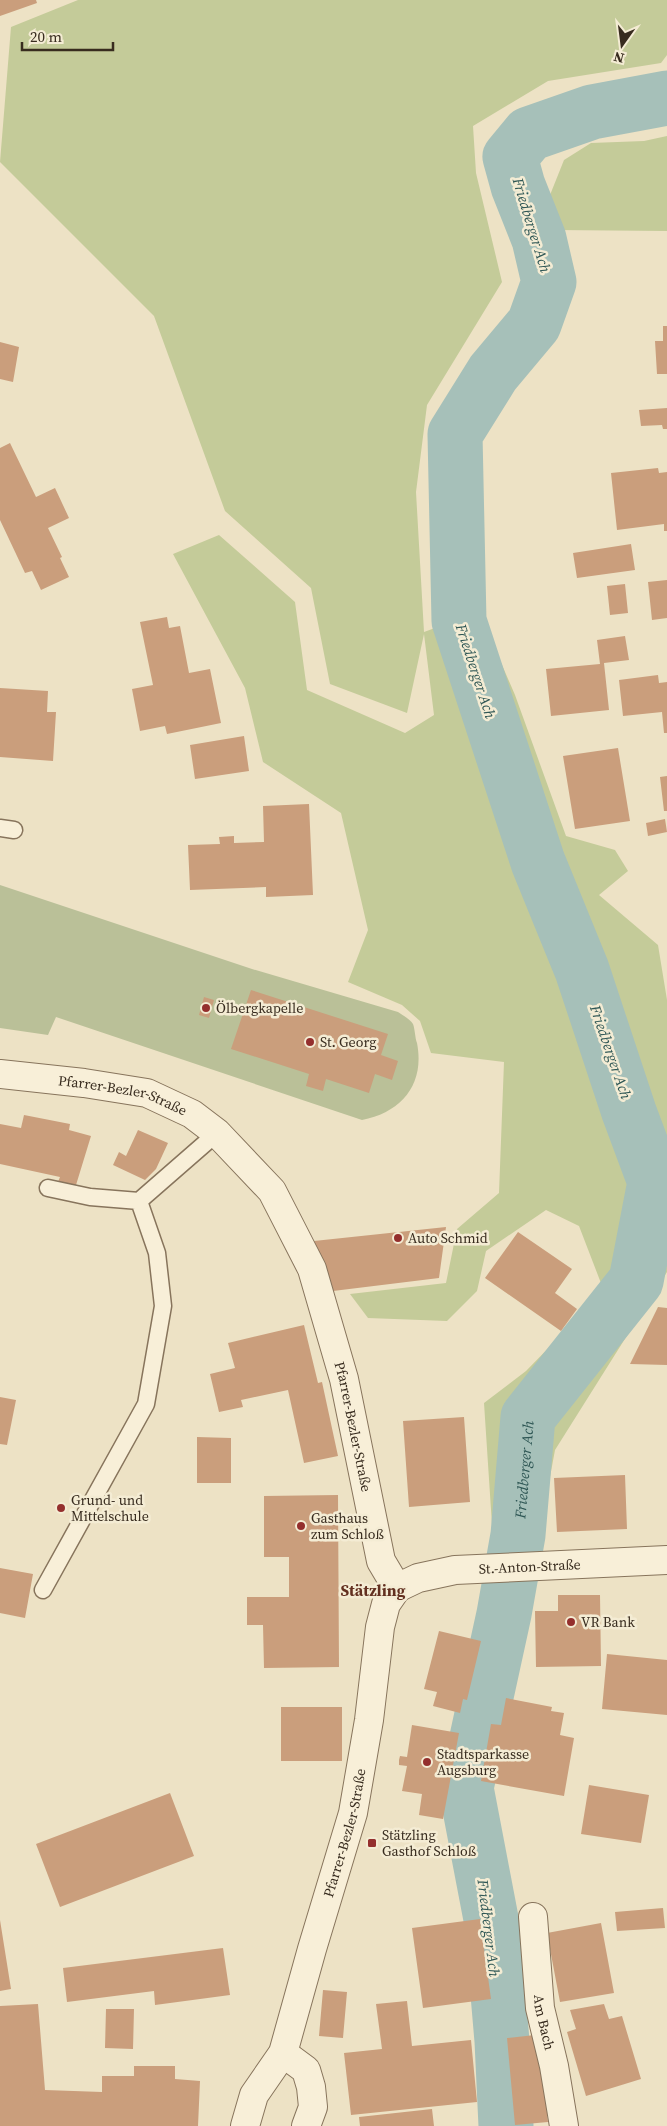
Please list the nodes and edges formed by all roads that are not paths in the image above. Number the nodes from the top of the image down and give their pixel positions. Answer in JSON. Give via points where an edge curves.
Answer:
{"nodes":[{"id":1,"x":0,"y":1074,"type":"edge"},
{"id":2,"x":217,"y":1133,"type":"junction"},
{"id":3,"x":48,"y":1188,"type":"dead end"},
{"id":4,"x":140,"y":1201,"type":"junction"},
{"id":5,"x":667,"y":1560,"type":"edge"},
{"id":6,"x":397,"y":1588,"type":"junction"},
{"id":7,"x":44,"y":1590,"type":"dead end"},
{"id":8,"x":533,"y":1916,"type":"dead end"},
{"id":9,"x":283,"y":2053,"type":"junction"},
{"id":10,"x":245,"y":2126,"type":"edge"},
{"id":11,"x":306,"y":2126,"type":"edge"},
{"id":12,"x":564,"y":2126,"type":"edge"}],
"edges":[{"from":1,"to":2,"type":"street","name":"Pfarrer-Bezler-Straße","via":[[147,1093],[192,1114]]},
{"from":2,"to":4,"type":"lane"},
{"from":2,"to":6,"type":"street","name":"Pfarrer-Bezler-Straße","via":[[272,1191],[312,1269],[344,1379],[381,1561]]},
{"from":3,"to":4,"type":"lane","via":[[90,1197]]},
{"from":4,"to":7,"type":"lane","via":[[157,1253],[163,1306],[146,1404]]},
{"from":5,"to":6,"type":"street","name":"St.-Anton-Straße","via":[[455,1570],[418,1578]]},
{"from":6,"to":9,"type":"street","name":"Pfarrer-Bezler-Straße","via":[[386,1604],[380,1627],[353,1813]]},
{"from":8,"to":12,"type":"street","name":"Am Bach","via":[[540,2008]]},
{"from":9,"to":10,"type":"street","name":"Pfarrer-Bezler-Straße","via":[[254,2095]]},
{"from":9,"to":11,"type":"street","via":[[306,2070],[313,2107]]}]}
